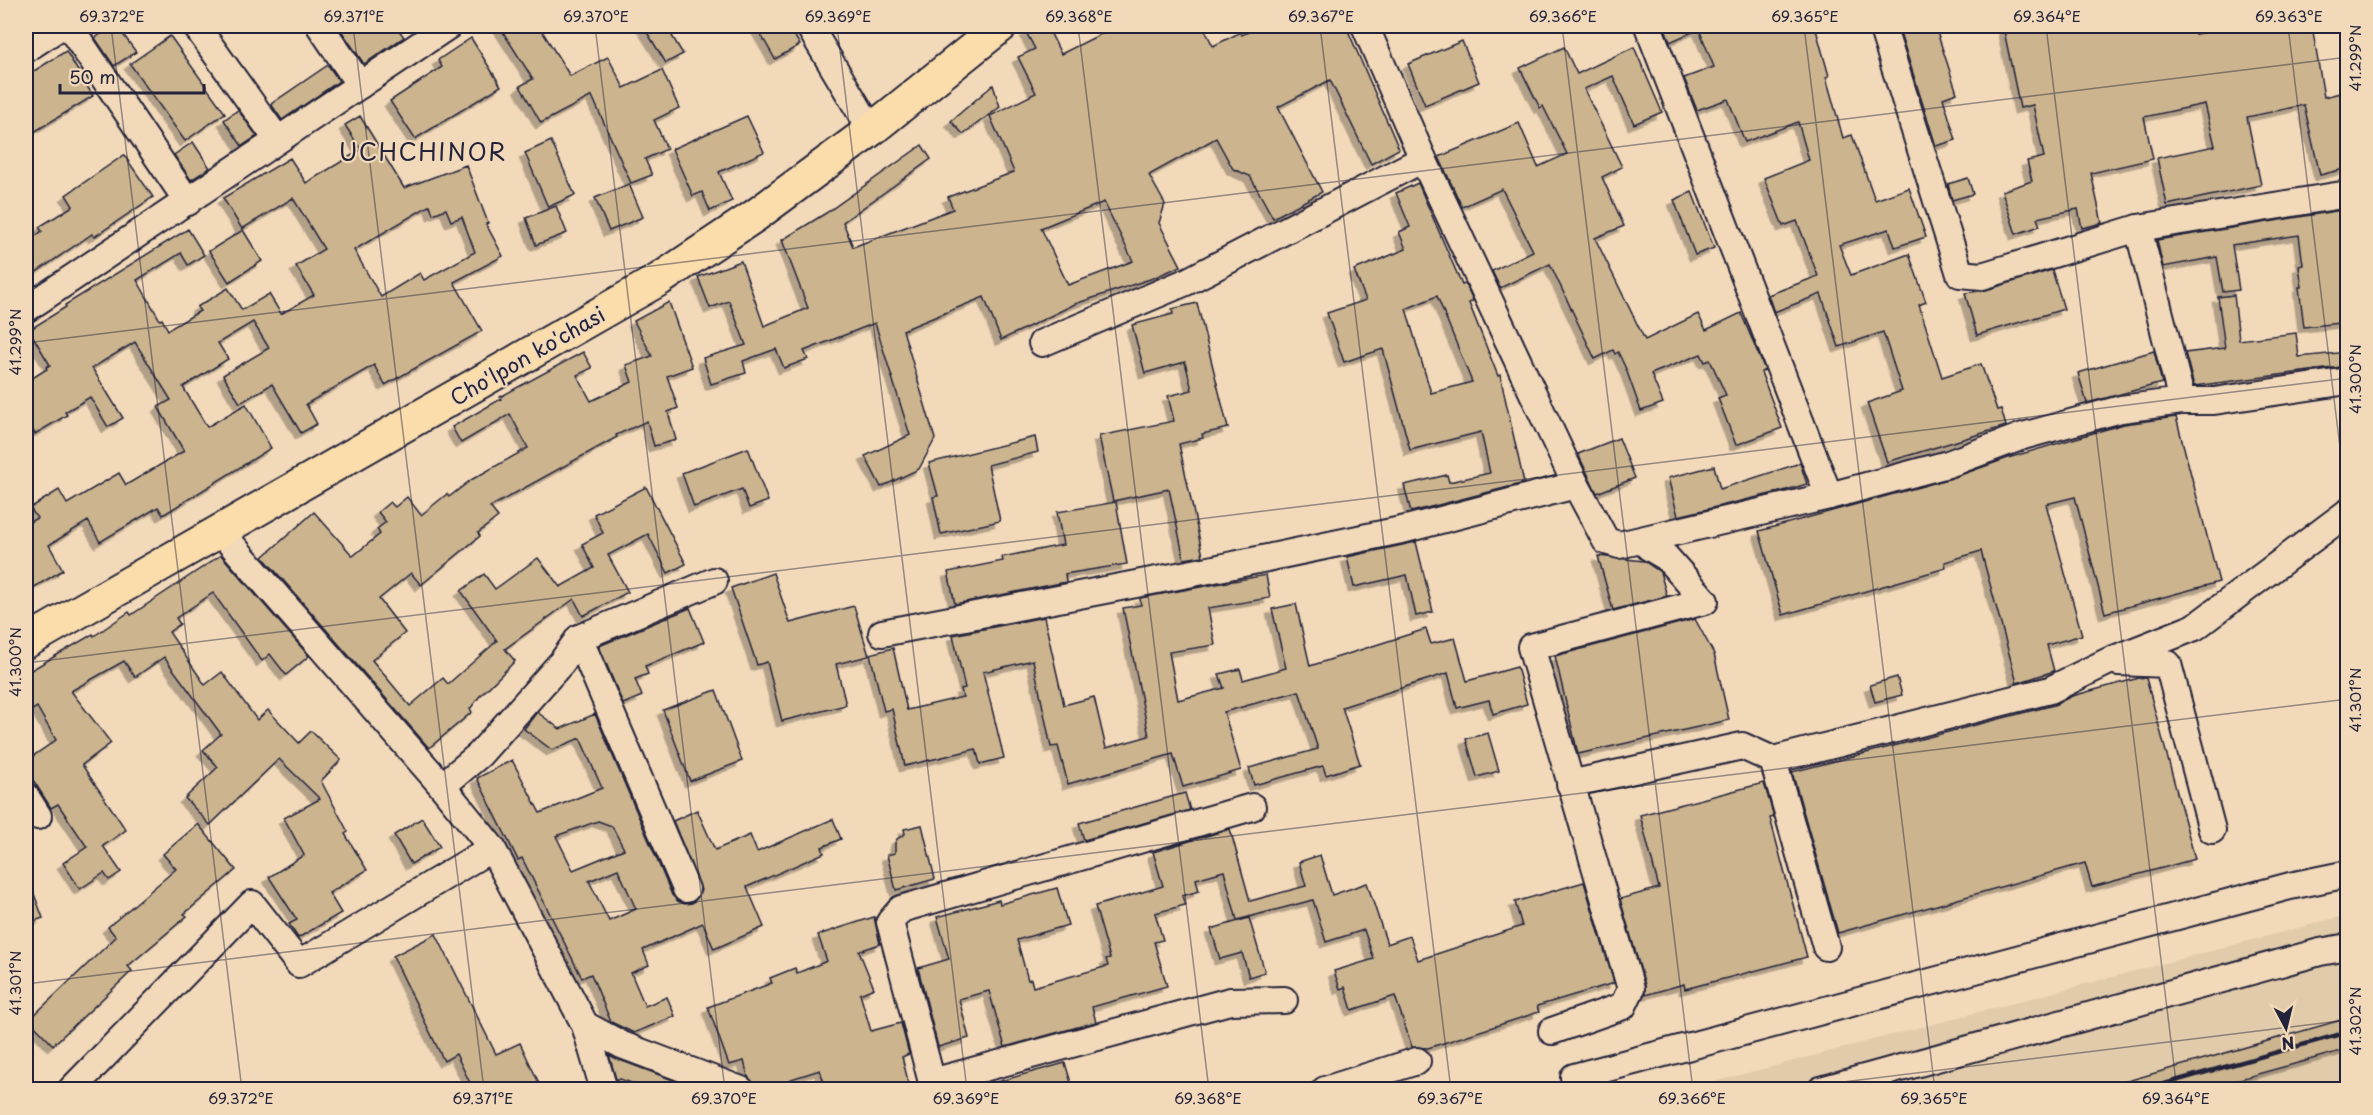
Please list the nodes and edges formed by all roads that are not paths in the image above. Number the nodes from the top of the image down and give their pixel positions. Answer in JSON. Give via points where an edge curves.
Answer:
{"nodes":[{"id":1,"x":61,"y":26,"type":"edge"},
{"id":2,"x":69,"y":26,"type":"edge"},
{"id":3,"x":196,"y":26,"type":"edge"},
{"id":4,"x":320,"y":26,"type":"edge"},
{"id":5,"x":448,"y":26,"type":"edge"},
{"id":6,"x":809,"y":26,"type":"edge"},
{"id":7,"x":1001,"y":26,"type":"edge"},
{"id":8,"x":1365,"y":26,"type":"edge"},
{"id":9,"x":1648,"y":26,"type":"edge"},
{"id":10,"x":1882,"y":26,"type":"edge"},
{"id":11,"x":26,"y":49,"type":"edge"},
{"id":12,"x":360,"y":85,"type":"junction"},
{"id":13,"x":871,"y":130,"type":"junction"},
{"id":14,"x":277,"y":139,"type":"junction"},
{"id":15,"x":1423,"y":159,"type":"junction"},
{"id":16,"x":2348,"y":194,"type":"edge"},
{"id":17,"x":188,"y":202,"type":"junction"},
{"id":18,"x":2138,"y":228,"type":"junction"},
{"id":19,"x":26,"y":309,"type":"edge"},
{"id":20,"x":1042,"y":343,"type":"dead end"},
{"id":21,"x":2348,"y":381,"type":"edge"},
{"id":22,"x":2182,"y":401,"type":"junction"},
{"id":23,"x":1576,"y":485,"type":"junction"},
{"id":24,"x":1829,"y":496,"type":"junction"},
{"id":25,"x":2348,"y":512,"type":"edge"},
{"id":26,"x":219,"y":530,"type":"junction"},
{"id":27,"x":1643,"y":540,"type":"junction"},
{"id":28,"x":714,"y":581,"type":"dead end"},
{"id":29,"x":2195,"y":627,"type":"junction"},
{"id":30,"x":882,"y":633,"type":"dead end"},
{"id":31,"x":579,"y":638,"type":"junction"},
{"id":32,"x":26,"y":642,"type":"edge"},
{"id":33,"x":2109,"y":661,"type":"junction"},
{"id":34,"x":2168,"y":664,"type":"junction"},
{"id":35,"x":1773,"y":760,"type":"junction"},
{"id":36,"x":1570,"y":784,"type":"junction"},
{"id":37,"x":442,"y":786,"type":"junction"},
{"id":38,"x":1252,"y":807,"type":"dead end"},
{"id":39,"x":2212,"y":830,"type":"dead end"},
{"id":40,"x":492,"y":848,"type":"junction"},
{"id":41,"x":2348,"y":874,"type":"edge"},
{"id":42,"x":686,"y":889,"type":"dead end"},
{"id":43,"x":1826,"y":947,"type":"dead end"},
{"id":44,"x":2348,"y":947,"type":"edge"},
{"id":45,"x":1284,"y":1000,"type":"dead end"},
{"id":46,"x":585,"y":1025,"type":"junction"},
{"id":47,"x":1552,"y":1031,"type":"dead end"},
{"id":48,"x":1417,"y":1061,"type":"dead end"},
{"id":49,"x":1574,"y":1077,"type":"dead end"},
{"id":50,"x":933,"y":1086,"type":"edge"},
{"id":51,"x":71,"y":1089,"type":"edge"},
{"id":52,"x":604,"y":1089,"type":"edge"},
{"id":53,"x":741,"y":1089,"type":"edge"},
{"id":54,"x":1325,"y":1089,"type":"edge"},
{"id":55,"x":1821,"y":1089,"type":"edge"}],
"edges":[{"from":1,"to":11,"type":"street"},
{"from":2,"to":17,"type":"street"},
{"from":3,"to":14,"type":"street"},
{"from":4,"to":12,"type":"street"},
{"from":5,"to":12,"type":"street"},
{"from":6,"to":13,"type":"street"},
{"from":7,"to":13,"type":"main road","name":"Cho'lpon ko'chasi"},
{"from":8,"to":15,"type":"street"},
{"from":9,"to":24,"type":"street"},
{"from":10,"to":18,"type":"street","via":[[1960,274],[1982,276]]},
{"from":12,"to":14,"type":"street"},
{"from":13,"to":26,"type":"main road","name":"Cho'lpon ko'chasi","via":[[756,215],[660,279]]},
{"from":14,"to":17,"type":"street"},
{"from":15,"to":20,"type":"street","via":[[1186,282]]},
{"from":15,"to":23,"type":"street"},
{"from":16,"to":18,"type":"street"},
{"from":17,"to":19,"type":"street"},
{"from":18,"to":22,"type":"street"},
{"from":21,"to":22,"type":"street","via":[[2214,401]]},
{"from":22,"to":24,"type":"street","via":[[2121,409],[2023,436],[1948,464]]},
{"from":23,"to":27,"type":"street","via":[[1606,541],[1618,545]]},
{"from":23,"to":30,"type":"street","via":[[1394,532]]},
{"from":24,"to":27,"type":"street"},
{"from":25,"to":29,"type":"street"},
{"from":26,"to":32,"type":"main road","name":"Cho'lpon ko'chasi"},
{"from":26,"to":37,"type":"street"},
{"from":27,"to":36,"type":"street","via":[[1666,557],[1705,601],[1531,647]]},
{"from":28,"to":31,"type":"street"},
{"from":29,"to":33,"type":"street"},
{"from":29,"to":34,"type":"street"},
{"from":31,"to":37,"type":"street","via":[[479,755]]},
{"from":31,"to":42,"type":"street"},
{"from":33,"to":34,"type":"street"},
{"from":33,"to":35,"type":"street","via":[[2050,690]]},
{"from":34,"to":39,"type":"street"},
{"from":35,"to":36,"type":"street","via":[[1742,746]]},
{"from":35,"to":43,"type":"street"},
{"from":36,"to":47,"type":"street","via":[[1631,989],[1623,1006]]},
{"from":37,"to":40,"type":"street"},
{"from":38,"to":50,"type":"street","via":[[901,909],[890,922]]},
{"from":40,"to":46,"type":"street"},
{"from":40,"to":51,"type":"street","via":[[299,964],[252,904]]},
{"from":41,"to":49,"type":"street","via":[[2290,886]]},
{"from":44,"to":55,"type":"street"},
{"from":45,"to":50,"type":"street","via":[[1230,1001]]},
{"from":46,"to":52,"type":"street"},
{"from":46,"to":53,"type":"street","via":[[622,1045]]},
{"from":48,"to":54,"type":"street"}]}
